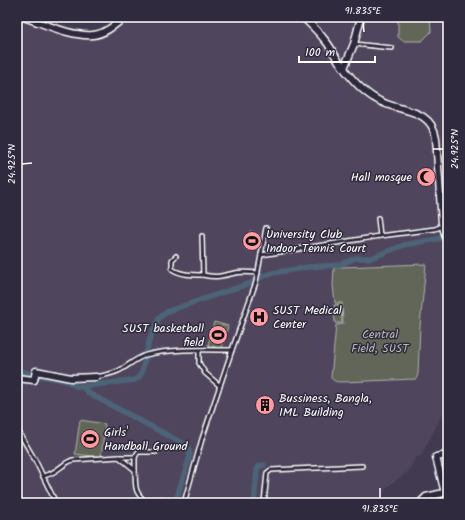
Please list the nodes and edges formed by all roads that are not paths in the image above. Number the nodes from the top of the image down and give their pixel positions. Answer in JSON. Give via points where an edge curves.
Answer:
{"nodes":[{"id":1,"x":23,"y":17,"type":"edge"},
{"id":2,"x":125,"y":17,"type":"edge"},
{"id":3,"x":303,"y":17,"type":"edge"},
{"id":4,"x":361,"y":17,"type":"edge"},
{"id":5,"x":354,"y":44,"type":"junction"},
{"id":6,"x":392,"y":48,"type":"dead end"},
{"id":7,"x":344,"y":68,"type":"junction"},
{"id":8,"x":378,"y":218,"type":"dead end"},
{"id":9,"x":446,"y":226,"type":"edge"},
{"id":10,"x":266,"y":228,"type":"dead end"},
{"id":11,"x":202,"y":236,"type":"dead end"},
{"id":12,"x":380,"y":236,"type":"junction"},
{"id":13,"x":448,"y":245,"type":"edge"},
{"id":14,"x":261,"y":255,"type":"junction"},
{"id":15,"x":176,"y":256,"type":"dead end"},
{"id":16,"x":258,"y":273,"type":"junction"},
{"id":17,"x":202,"y":275,"type":"junction"},
{"id":18,"x":199,"y":350,"type":"junction"},
{"id":19,"x":232,"y":350,"type":"junction"},
{"id":20,"x":96,"y":377,"type":"joint"},
{"id":21,"x":17,"y":378,"type":"edge"},
{"id":22,"x":220,"y":386,"type":"junction"},
{"id":23,"x":17,"y":429,"type":"edge"},
{"id":24,"x":156,"y":452,"type":"dead end"},
{"id":25,"x":448,"y":455,"type":"edge"},
{"id":26,"x":119,"y":457,"type":"junction"},
{"id":27,"x":134,"y":457,"type":"junction"},
{"id":28,"x":362,"y":466,"type":"dead end"},
{"id":29,"x":135,"y":470,"type":"junction"},
{"id":30,"x":44,"y":476,"type":"junction"},
{"id":31,"x":446,"y":492,"type":"edge"},
{"id":32,"x":56,"y":503,"type":"edge"},
{"id":33,"x":146,"y":503,"type":"edge"},
{"id":34,"x":162,"y":503,"type":"edge"},
{"id":35,"x":184,"y":503,"type":"edge"},
{"id":36,"x":264,"y":503,"type":"edge"},
{"id":37,"x":420,"y":503,"type":"edge"}],
"edges":[{"from":1,"to":2,"type":"street","via":[[60,30],[93,35],[108,30]]},
{"from":3,"to":7,"type":"street","via":[[324,38]]},
{"from":4,"to":5,"type":"street"},
{"from":5,"to":6,"type":"lane"},
{"from":5,"to":7,"type":"street"},
{"from":7,"to":9,"type":"street","via":[[359,86],[375,99],[417,114],[432,125],[436,138]]},
{"from":8,"to":12,"type":"lane"},
{"from":9,"to":12,"type":"lane"},
{"from":9,"to":13,"type":"street","via":[[445,237]]},
{"from":10,"to":14,"type":"lane"},
{"from":11,"to":17,"type":"lane"},
{"from":12,"to":14,"type":"lane"},
{"from":14,"to":16,"type":"lane"},
{"from":15,"to":17,"type":"lane","via":[[172,260],[172,269]]},
{"from":16,"to":17,"type":"lane","via":[[235,273],[214,278]]},
{"from":16,"to":19,"type":"lane"},
{"from":18,"to":19,"type":"lane"},
{"from":18,"to":20,"type":"lane","via":[[160,351],[134,360],[109,375]]},
{"from":18,"to":22,"type":"lane","via":[[199,363],[205,373]]},
{"from":19,"to":22,"type":"lane"},
{"from":20,"to":21,"type":"street","via":[[71,378],[36,371],[34,380]]},
{"from":22,"to":35,"type":"lane"},
{"from":23,"to":30,"type":"lane"},
{"from":24,"to":27,"type":"lane","via":[[138,452]]},
{"from":25,"to":31,"type":"street","via":[[436,457]]},
{"from":26,"to":27,"type":"lane"},
{"from":26,"to":29,"type":"lane"},
{"from":26,"to":30,"type":"lane","via":[[69,461],[54,473]]},
{"from":27,"to":29,"type":"lane"},
{"from":28,"to":36,"type":"lane","via":[[270,470],[267,473]]},
{"from":29,"to":33,"type":"lane","via":[[136,492]]},
{"from":30,"to":32,"type":"lane"},
{"from":31,"to":37,"type":"street","via":[[426,497]]},
{"from":33,"to":34,"type":"lane","via":[[161,499]]}]}
